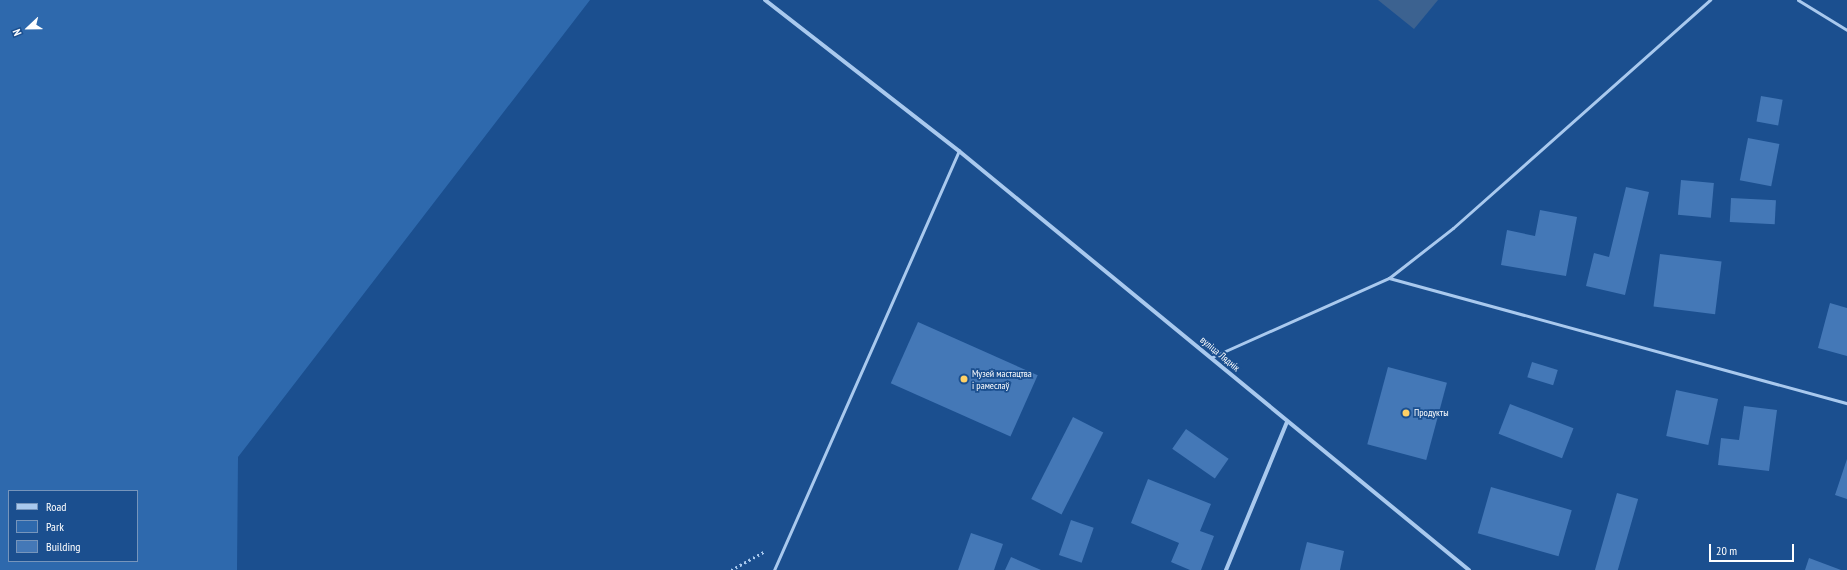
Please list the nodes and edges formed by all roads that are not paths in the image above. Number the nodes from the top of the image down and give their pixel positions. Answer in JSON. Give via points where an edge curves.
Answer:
{"nodes":[{"id":1,"x":765,"y":0,"type":"edge"},
{"id":2,"x":1710,"y":0,"type":"edge"},
{"id":3,"x":1798,"y":0,"type":"edge"},
{"id":4,"x":1847,"y":30,"type":"edge"},
{"id":5,"x":959,"y":151,"type":"junction"},
{"id":6,"x":1389,"y":278,"type":"junction"},
{"id":7,"x":1212,"y":358,"type":"junction"},
{"id":8,"x":1847,"y":403,"type":"edge"},
{"id":9,"x":1287,"y":422,"type":"junction"},
{"id":10,"x":774,"y":570,"type":"edge"},
{"id":11,"x":1226,"y":570,"type":"edge"},
{"id":12,"x":1469,"y":570,"type":"edge"}],
"edges":[{"from":1,"to":5,"type":"street","name":"вуліца Ляднік"},
{"from":2,"to":6,"type":"lane","via":[[1453,228]]},
{"from":3,"to":4,"type":"lane"},
{"from":5,"to":7,"type":"street","name":"вуліца Ляднік"},
{"from":5,"to":10,"type":"lane"},
{"from":6,"to":7,"type":"lane"},
{"from":6,"to":8,"type":"lane"},
{"from":7,"to":9,"type":"street","name":"вуліца Ляднік"},
{"from":9,"to":11,"type":"street"},
{"from":9,"to":12,"type":"street","name":"вуліца Ляднік"}]}
